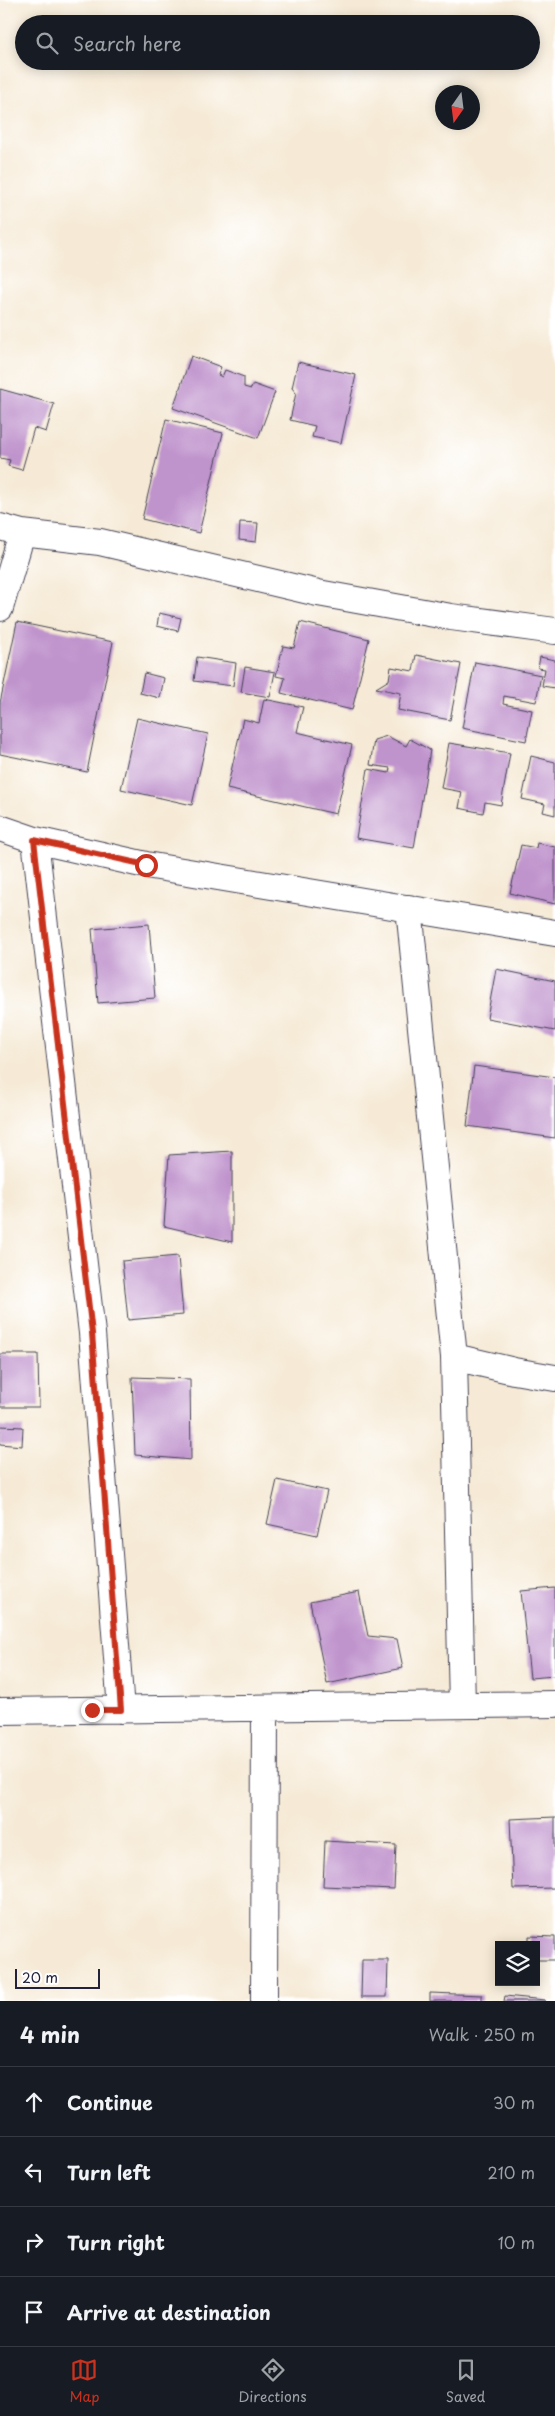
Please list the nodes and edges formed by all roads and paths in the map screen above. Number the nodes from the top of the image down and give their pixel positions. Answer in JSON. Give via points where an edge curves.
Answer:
{"nodes":[{"id":1,"x":11,"y":530,"type":"edge"},
{"id":2,"x":0,"y":608,"type":"edge"},
{"id":3,"x":555,"y":631,"type":"edge"},
{"id":4,"x":0,"y":828,"type":"edge"},
{"id":5,"x":34,"y":840,"type":"junction"},
{"id":6,"x":409,"y":908,"type":"junction"},
{"id":7,"x":555,"y":933,"type":"edge"},
{"id":8,"x":454,"y":1356,"type":"junction"},
{"id":9,"x":555,"y":1378,"type":"edge"},
{"id":10,"x":555,"y":1704,"type":"edge"},
{"id":11,"x":462,"y":1705,"type":"junction"},
{"id":12,"x":265,"y":1708,"type":"junction"},
{"id":13,"x":121,"y":1710,"type":"junction"},
{"id":14,"x":0,"y":1711,"type":"edge"},
{"id":15,"x":264,"y":2001,"type":"edge"}],
"edges":[{"from":1,"to":2,"type":"street"},
{"from":1,"to":3,"type":"street","via":[[100,542],[318,593],[451,617]]},
{"from":4,"to":5,"type":"street"},
{"from":5,"to":6,"type":"street","via":[[146,865]]},
{"from":5,"to":13,"type":"street","via":[[92,1333]]},
{"from":6,"to":7,"type":"street"},
{"from":6,"to":8,"type":"street"},
{"from":8,"to":9,"type":"street"},
{"from":8,"to":11,"type":"street"},
{"from":10,"to":11,"type":"street"},
{"from":11,"to":12,"type":"street"},
{"from":12,"to":13,"type":"street"},
{"from":12,"to":15,"type":"street"},
{"from":13,"to":14,"type":"street"}]}
